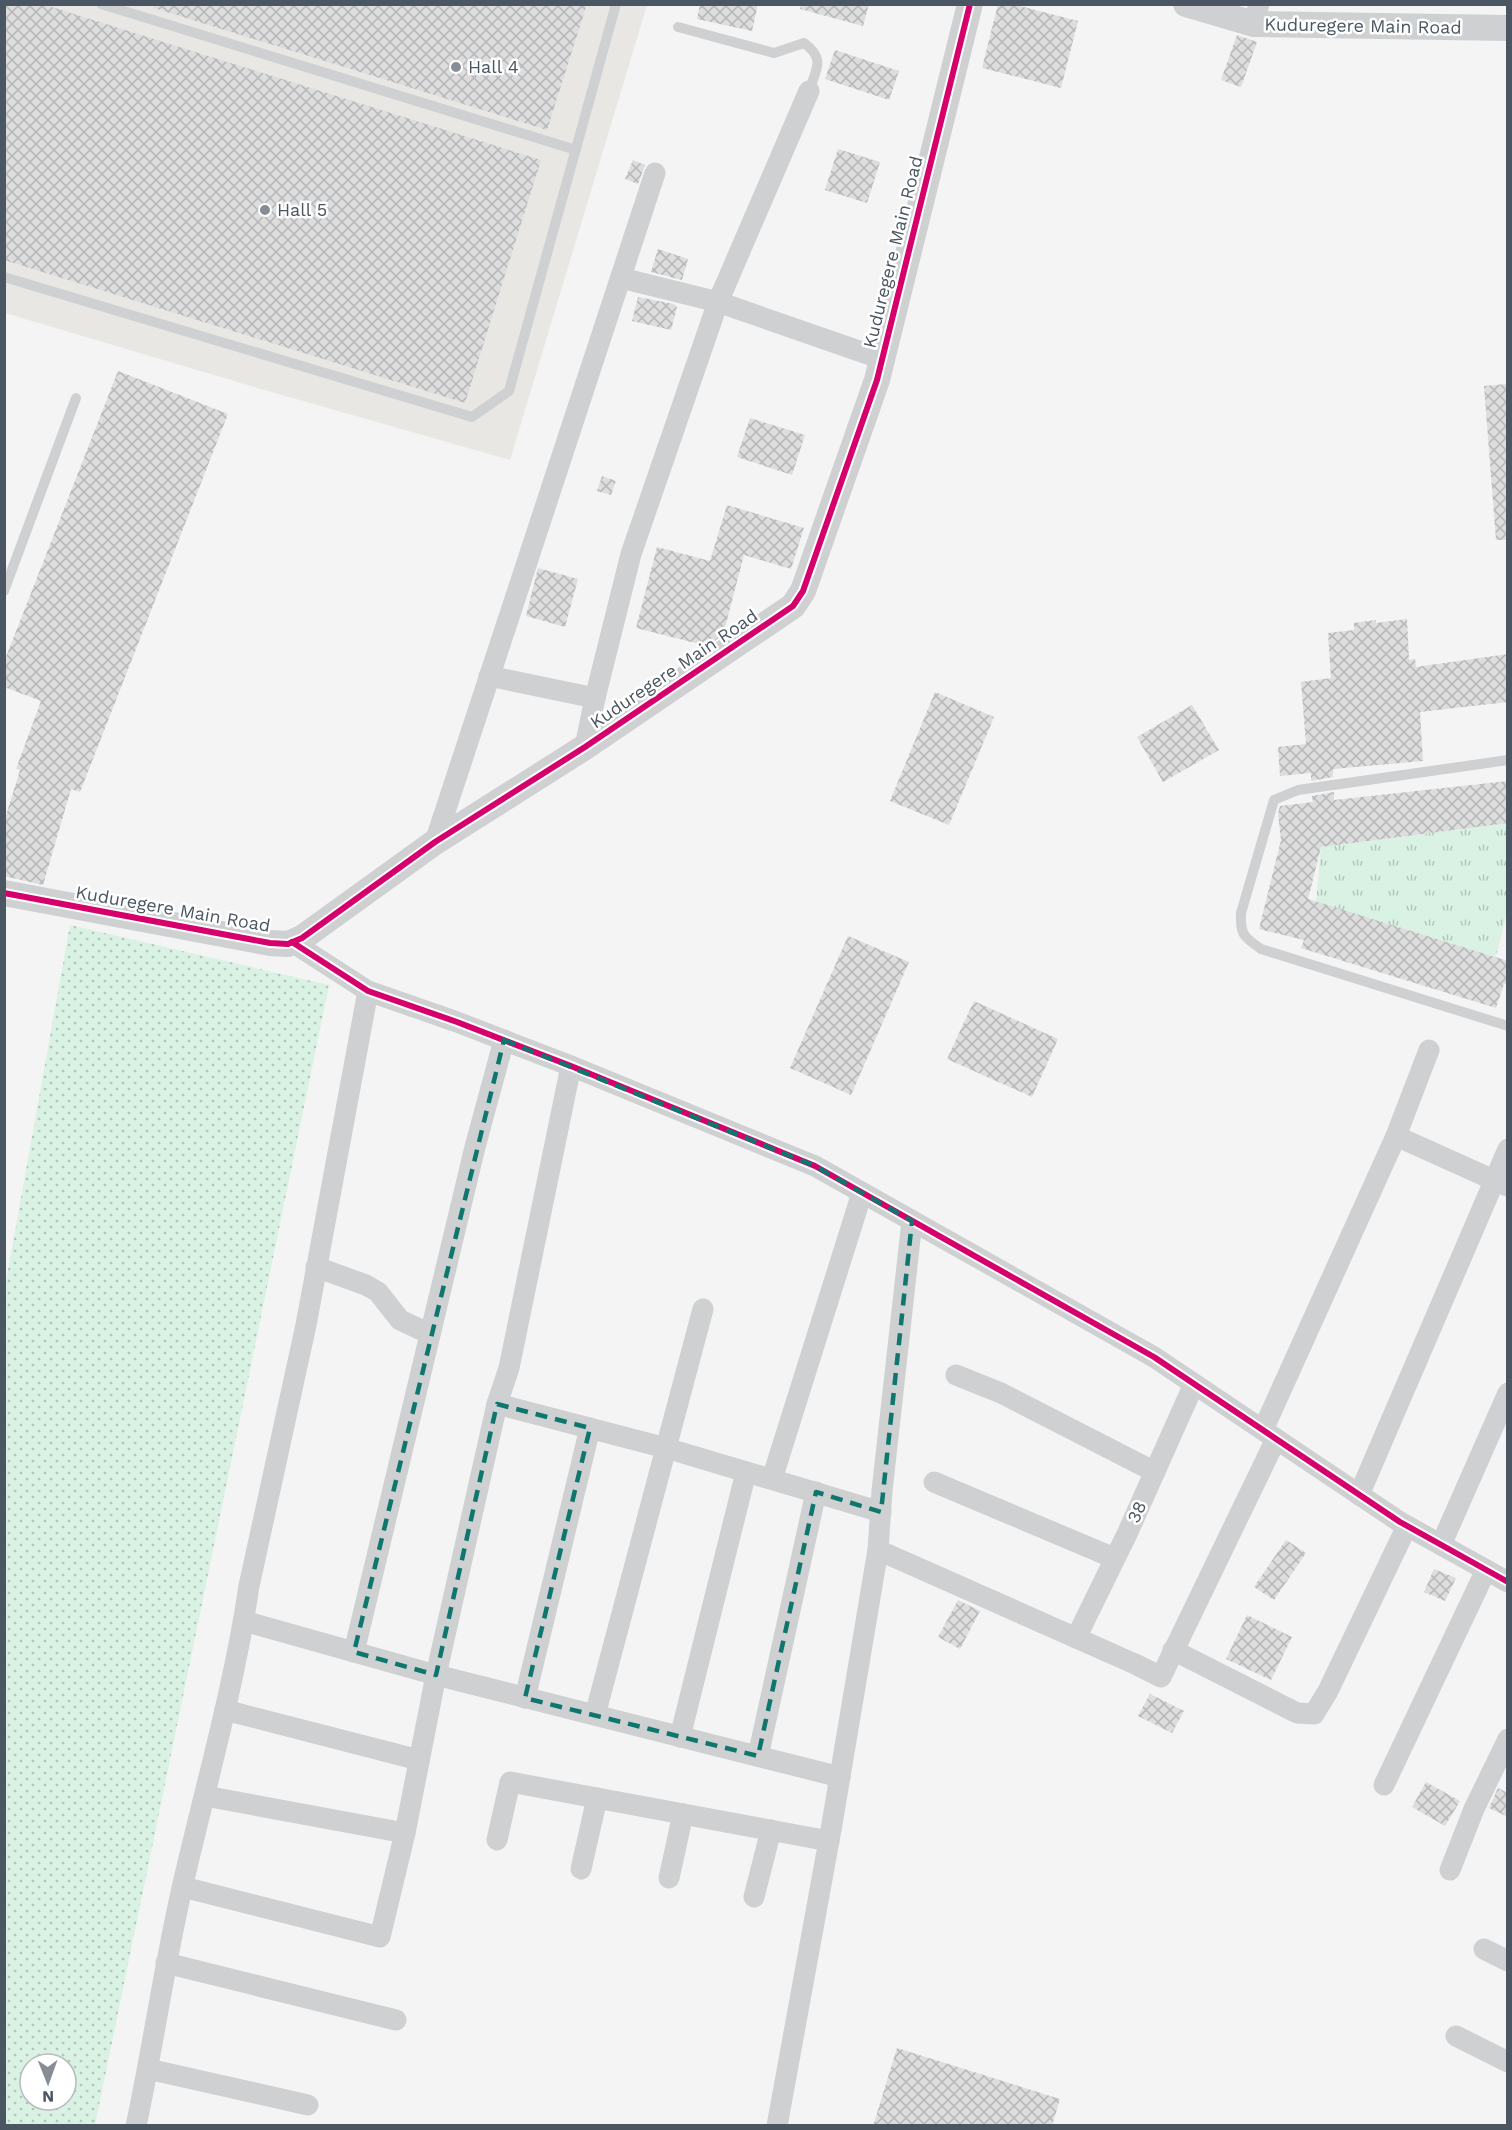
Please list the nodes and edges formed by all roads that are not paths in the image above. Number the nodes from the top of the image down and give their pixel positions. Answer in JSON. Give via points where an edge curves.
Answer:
{"nodes":[{"id":1,"x":101,"y":4,"type":"edge"},
{"id":2,"x":616,"y":4,"type":"edge"},
{"id":3,"x":970,"y":4,"type":"edge"},
{"id":4,"x":1186,"y":4,"type":"edge"},
{"id":5,"x":1256,"y":14,"type":"edge"},
{"id":6,"x":678,"y":27,"type":"dead end"},
{"id":7,"x":1508,"y":28,"type":"edge"},
{"id":8,"x":809,"y":91,"type":"joint"},
{"id":9,"x":576,"y":150,"type":"junction"},
{"id":10,"x":655,"y":173,"type":"dead end"},
{"id":11,"x":4,"y":277,"type":"edge"},
{"id":12,"x":621,"y":278,"type":"junction"},
{"id":13,"x":718,"y":302,"type":"junction"},
{"id":14,"x":882,"y":359,"type":"junction"},
{"id":15,"x":76,"y":398,"type":"dead end"},
{"id":16,"x":4,"y":591,"type":"edge"},
{"id":17,"x":489,"y":676,"type":"junction"},
{"id":18,"x":595,"y":698,"type":"junction"},
{"id":19,"x":585,"y":747,"type":"junction"},
{"id":20,"x":1508,"y":760,"type":"edge"},
{"id":21,"x":435,"y":842,"type":"junction"},
{"id":22,"x":4,"y":893,"type":"edge"},
{"id":23,"x":292,"y":942,"type":"junction"},
{"id":24,"x":368,"y":991,"type":"junction"},
{"id":25,"x":1508,"y":1026,"type":"edge"},
{"id":26,"x":504,"y":1040,"type":"junction"},
{"id":27,"x":1429,"y":1050,"type":"dead end"},
{"id":28,"x":572,"y":1066,"type":"junction"},
{"id":29,"x":1396,"y":1136,"type":"junction"},
{"id":30,"x":1508,"y":1149,"type":"edge"},
{"id":31,"x":1501,"y":1184,"type":"edge"},
{"id":32,"x":862,"y":1192,"type":"junction"},
{"id":33,"x":912,"y":1221,"type":"junction"},
{"id":34,"x":316,"y":1267,"type":"junction"},
{"id":35,"x":703,"y":1309,"type":"dead end"},
{"id":36,"x":430,"y":1334,"type":"junction"},
{"id":37,"x":956,"y":1375,"type":"dead end"},
{"id":38,"x":1194,"y":1384,"type":"junction"},
{"id":39,"x":1508,"y":1393,"type":"edge"},
{"id":40,"x":497,"y":1404,"type":"junction"},
{"id":41,"x":590,"y":1428,"type":"junction"},
{"id":42,"x":1269,"y":1434,"type":"junction"},
{"id":43,"x":666,"y":1448,"type":"junction"},
{"id":44,"x":746,"y":1472,"type":"junction"},
{"id":45,"x":1155,"y":1472,"type":"junction"},
{"id":46,"x":772,"y":1479,"type":"junction"},
{"id":47,"x":934,"y":1482,"type":"dead end"},
{"id":48,"x":816,"y":1492,"type":"junction"},
{"id":49,"x":1359,"y":1495,"type":"junction"},
{"id":50,"x":881,"y":1512,"type":"junction"},
{"id":51,"x":1407,"y":1526,"type":"junction"},
{"id":52,"x":1442,"y":1545,"type":"junction"},
{"id":53,"x":878,"y":1550,"type":"junction"},
{"id":54,"x":1114,"y":1558,"type":"junction"},
{"id":55,"x":1486,"y":1570,"type":"junction"},
{"id":56,"x":1508,"y":1582,"type":"edge"},
{"id":57,"x":244,"y":1621,"type":"junction"},
{"id":58,"x":1076,"y":1638,"type":"junction"},
{"id":59,"x":1173,"y":1650,"type":"junction"},
{"id":60,"x":354,"y":1652,"type":"junction"},
{"id":61,"x":436,"y":1675,"type":"junction"},
{"id":62,"x":525,"y":1698,"type":"junction"},
{"id":63,"x":225,"y":1710,"type":"junction"},
{"id":64,"x":595,"y":1715,"type":"junction"},
{"id":65,"x":680,"y":1737,"type":"junction"},
{"id":66,"x":1508,"y":1739,"type":"edge"},
{"id":67,"x":758,"y":1756,"type":"junction"},
{"id":68,"x":419,"y":1760,"type":"junction"},
{"id":69,"x":840,"y":1777,"type":"junction"},
{"id":70,"x":1384,"y":1785,"type":"dead end"},
{"id":71,"x":205,"y":1796,"type":"junction"},
{"id":72,"x":597,"y":1798,"type":"junction"},
{"id":73,"x":683,"y":1814,"type":"junction"},
{"id":74,"x":771,"y":1830,"type":"junction"},
{"id":75,"x":405,"y":1833,"type":"junction"},
{"id":76,"x":497,"y":1840,"type":"dead end"},
{"id":77,"x":829,"y":1841,"type":"junction"},
{"id":78,"x":581,"y":1869,"type":"dead end"},
{"id":79,"x":1450,"y":1870,"type":"dead end"},
{"id":80,"x":669,"y":1878,"type":"dead end"},
{"id":81,"x":183,"y":1887,"type":"junction"},
{"id":82,"x":754,"y":1897,"type":"dead end"},
{"id":83,"x":1484,"y":1949,"type":"dead end"},
{"id":84,"x":1508,"y":1961,"type":"edge"},
{"id":85,"x":166,"y":1964,"type":"junction"},
{"id":86,"x":396,"y":2020,"type":"dead end"},
{"id":87,"x":1456,"y":2036,"type":"dead end"},
{"id":88,"x":1508,"y":2062,"type":"edge"},
{"id":89,"x":148,"y":2069,"type":"junction"},
{"id":90,"x":308,"y":2105,"type":"dead end"},
{"id":91,"x":136,"y":2126,"type":"edge"},
{"id":92,"x":777,"y":2126,"type":"edge"}],
"edges":[{"from":1,"to":9,"type":"lane"},
{"from":2,"to":9,"type":"lane"},
{"from":3,"to":14,"type":"street","name":"Kuduregere Main Road"},
{"from":4,"to":5,"type":"street","name":"Kuduregere Main Road"},
{"from":5,"to":7,"type":"street","name":"Kuduregere Main Road"},
{"from":6,"to":8,"type":"lane","via":[[774,53],[804,43],[815,51],[819,61]]},
{"from":8,"to":13,"type":"street"},
{"from":9,"to":11,"type":"lane","via":[[509,391],[472,417]]},
{"from":10,"to":12,"type":"street"},
{"from":12,"to":13,"type":"street"},
{"from":12,"to":17,"type":"street"},
{"from":13,"to":14,"type":"street"},
{"from":13,"to":18,"type":"street","via":[[631,554]]},
{"from":14,"to":19,"type":"street","name":"Kuduregere Main Road","via":[[803,591],[793,606]]},
{"from":15,"to":16,"type":"lane"},
{"from":17,"to":18,"type":"street"},
{"from":17,"to":21,"type":"street"},
{"from":18,"to":19,"type":"street"},
{"from":19,"to":21,"type":"street","name":"Kuduregere Main Road"},
{"from":20,"to":25,"type":"lane","via":[[1298,790],[1274,800],[1240,925],[1243,937],[1261,950]]},
{"from":21,"to":23,"type":"street","name":"Kuduregere Main Road"},
{"from":22,"to":23,"type":"street","name":"Kuduregere Main Road","via":[[270,943]]},
{"from":23,"to":24,"type":"street"},
{"from":24,"to":26,"type":"street"},
{"from":24,"to":34,"type":"street"},
{"from":26,"to":28,"type":"street"},
{"from":26,"to":36,"type":"street"},
{"from":27,"to":29,"type":"street"},
{"from":28,"to":32,"type":"street","via":[[815,1166]]},
{"from":28,"to":40,"type":"street","via":[[509,1368]]},
{"from":29,"to":31,"type":"street"},
{"from":29,"to":42,"type":"street"},
{"from":30,"to":31,"type":"street"},
{"from":31,"to":49,"type":"street"},
{"from":32,"to":33,"type":"street"},
{"from":32,"to":46,"type":"street"},
{"from":33,"to":38,"type":"street","via":[[1154,1357]]},
{"from":33,"to":50,"type":"street"},
{"from":34,"to":36,"type":"street","via":[[366,1285],[378,1293],[400,1320]]},
{"from":34,"to":57,"type":"street"},
{"from":35,"to":43,"type":"street"},
{"from":36,"to":60,"type":"street"},
{"from":37,"to":45,"type":"street","via":[[1001,1393]]},
{"from":38,"to":42,"type":"street"},
{"from":38,"to":45,"type":"street","name":"38"},
{"from":39,"to":52,"type":"street"},
{"from":40,"to":41,"type":"street"},
{"from":40,"to":61,"type":"street"},
{"from":41,"to":43,"type":"street"},
{"from":41,"to":62,"type":"street"},
{"from":42,"to":49,"type":"street"},
{"from":42,"to":59,"type":"street"},
{"from":43,"to":44,"type":"street"},
{"from":43,"to":64,"type":"street"},
{"from":44,"to":46,"type":"street"},
{"from":44,"to":65,"type":"street"},
{"from":45,"to":54,"type":"street","name":"38"},
{"from":46,"to":48,"type":"street"},
{"from":47,"to":54,"type":"street"},
{"from":48,"to":50,"type":"street"},
{"from":48,"to":67,"type":"street"},
{"from":49,"to":51,"type":"street"},
{"from":50,"to":53,"type":"street"},
{"from":51,"to":52,"type":"street"},
{"from":51,"to":59,"type":"street","via":[[1314,1714],[1297,1713]]},
{"from":52,"to":55,"type":"street"},
{"from":53,"to":58,"type":"street"},
{"from":53,"to":69,"type":"street"},
{"from":54,"to":58,"type":"street","name":"38"},
{"from":55,"to":56,"type":"street"},
{"from":55,"to":70,"type":"street"},
{"from":57,"to":60,"type":"street"},
{"from":57,"to":63,"type":"street"},
{"from":58,"to":59,"type":"street","via":[[1161,1677]]},
{"from":60,"to":61,"type":"street"},
{"from":61,"to":62,"type":"street"},
{"from":61,"to":68,"type":"street"},
{"from":62,"to":64,"type":"street"},
{"from":63,"to":68,"type":"street"},
{"from":63,"to":71,"type":"street"},
{"from":64,"to":65,"type":"street"},
{"from":65,"to":67,"type":"street"},
{"from":66,"to":79,"type":"street"},
{"from":67,"to":69,"type":"street"},
{"from":68,"to":75,"type":"street"},
{"from":69,"to":77,"type":"street"},
{"from":71,"to":75,"type":"street"},
{"from":71,"to":81,"type":"street"},
{"from":72,"to":73,"type":"street"},
{"from":72,"to":76,"type":"street","via":[[510,1782]]},
{"from":72,"to":78,"type":"street"},
{"from":73,"to":74,"type":"street"},
{"from":73,"to":80,"type":"street"},
{"from":74,"to":77,"type":"street"},
{"from":74,"to":82,"type":"street"},
{"from":75,"to":81,"type":"street","via":[[380,1937]]},
{"from":77,"to":92,"type":"street"},
{"from":81,"to":85,"type":"street"},
{"from":83,"to":84,"type":"street"},
{"from":85,"to":86,"type":"street"},
{"from":85,"to":89,"type":"street"},
{"from":87,"to":88,"type":"street"},
{"from":89,"to":90,"type":"street"},
{"from":89,"to":91,"type":"street"}]}
